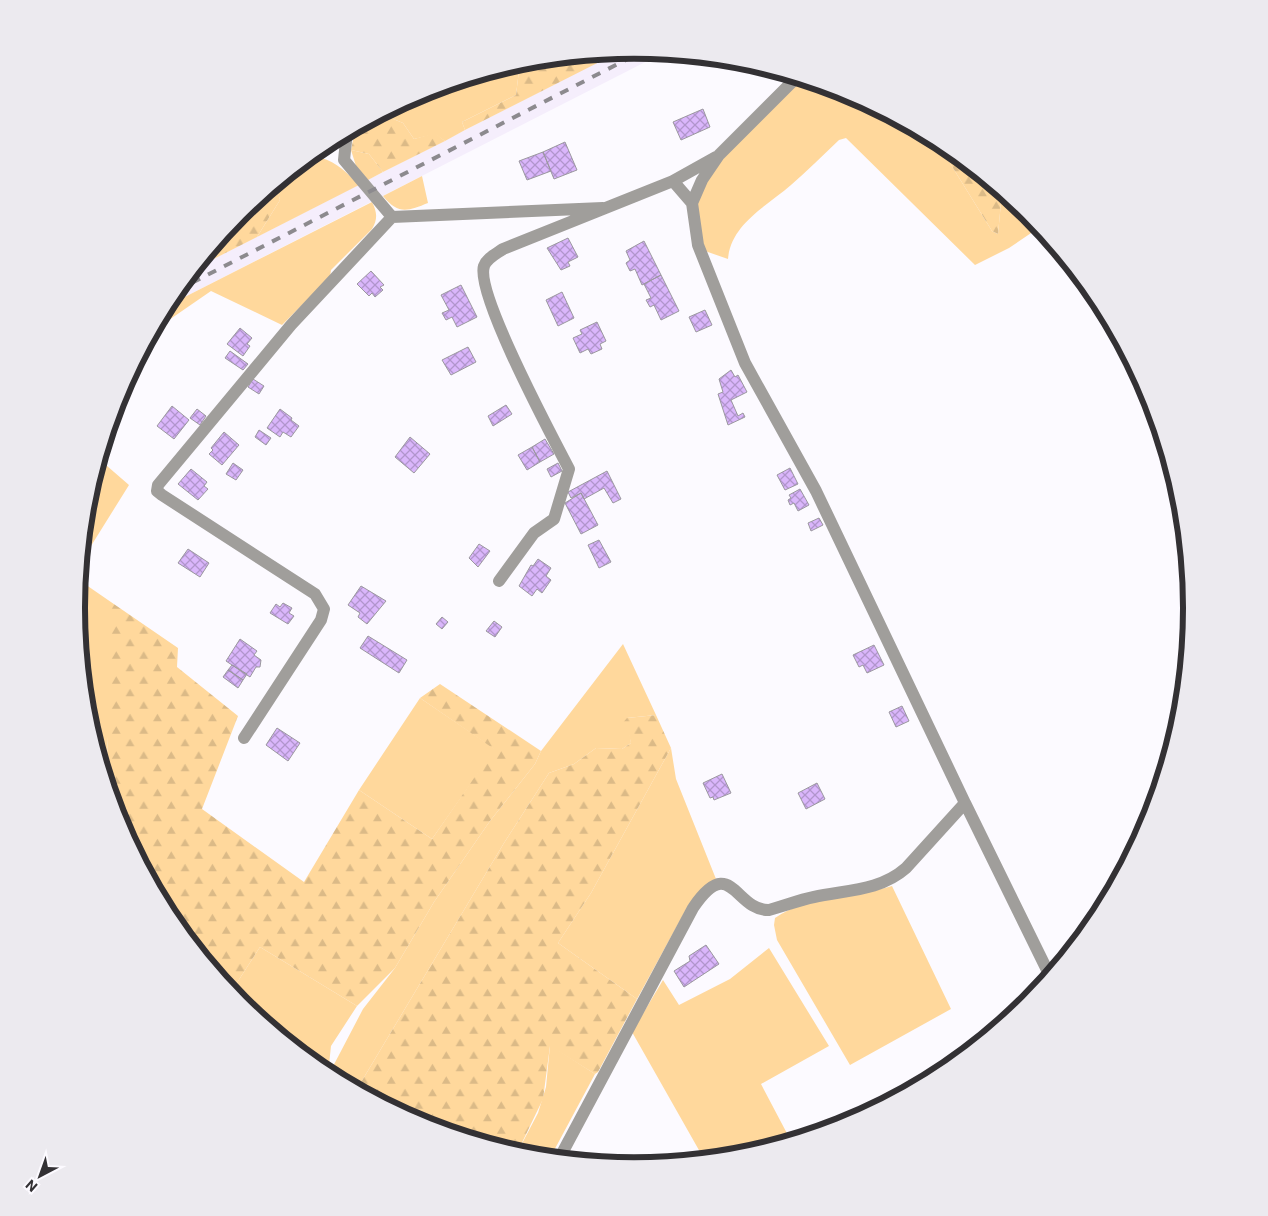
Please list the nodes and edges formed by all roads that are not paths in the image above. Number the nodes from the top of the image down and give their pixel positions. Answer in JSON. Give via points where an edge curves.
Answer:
{"nodes":[{"id":1,"x":791,"y":82,"type":"edge"},
{"id":2,"x":346,"y":140,"type":"edge"},
{"id":3,"x":719,"y":155,"type":"junction"},
{"id":4,"x":673,"y":181,"type":"junction"},
{"id":5,"x":692,"y":203,"type":"junction"},
{"id":6,"x":603,"y":208,"type":"junction"},
{"id":7,"x":392,"y":217,"type":"junction"},
{"id":8,"x":499,"y":581,"type":"dead end"},
{"id":9,"x":244,"y":738,"type":"dead end"},
{"id":10,"x":965,"y":803,"type":"junction"},
{"id":11,"x":1047,"y":970,"type":"edge"},
{"id":12,"x":562,"y":1153,"type":"edge"}],
"edges":[{"from":1,"to":3,"type":"street"},
{"from":2,"to":7,"type":"street","via":[[344,160]]},
{"from":3,"to":4,"type":"street"},
{"from":3,"to":5,"type":"street","via":[[702,180]]},
{"from":4,"to":5,"type":"street"},
{"from":4,"to":6,"type":"street"},
{"from":5,"to":10,"type":"street","via":[[698,245],[745,363],[816,491]]},
{"from":6,"to":7,"type":"street"},
{"from":6,"to":8,"type":"street","via":[[503,249],[488,259],[483,267],[482,277],[498,324],[569,469],[554,519],[534,533]]},
{"from":7,"to":9,"type":"street","via":[[291,325],[158,485],[162,495],[315,594],[324,609],[321,620]]},
{"from":10,"to":11,"type":"street"},
{"from":10,"to":12,"type":"street","via":[[906,868],[877,886],[813,897],[769,910],[757,907],[725,884],[708,889],[693,908]]}]}
